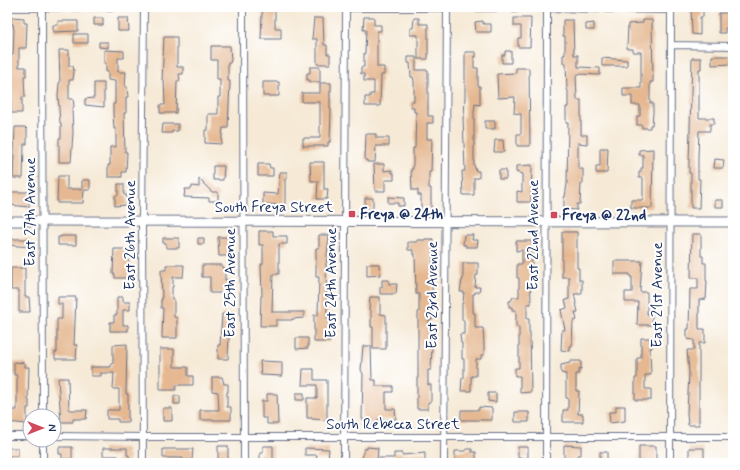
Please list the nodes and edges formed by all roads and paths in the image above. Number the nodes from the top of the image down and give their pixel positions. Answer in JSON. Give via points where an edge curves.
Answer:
{"nodes":[{"id":1,"x":42,"y":7,"type":"edge"},
{"id":2,"x":113,"y":7,"type":"edge"},
{"id":3,"x":144,"y":7,"type":"edge"},
{"id":4,"x":243,"y":7,"type":"edge"},
{"id":5,"x":346,"y":7,"type":"edge"},
{"id":6,"x":7,"y":8,"type":"edge"},
{"id":7,"x":447,"y":8,"type":"edge"},
{"id":8,"x":547,"y":8,"type":"edge"},
{"id":9,"x":671,"y":8,"type":"edge"},
{"id":10,"x":671,"y":45,"type":"junction"},
{"id":11,"x":733,"y":46,"type":"edge"},
{"id":12,"x":7,"y":221,"type":"edge"},
{"id":13,"x":43,"y":221,"type":"junction"},
{"id":14,"x":142,"y":221,"type":"junction"},
{"id":15,"x":243,"y":221,"type":"junction"},
{"id":16,"x":344,"y":221,"type":"junction"},
{"id":17,"x":445,"y":221,"type":"junction"},
{"id":18,"x":670,"y":221,"type":"junction"},
{"id":19,"x":546,"y":222,"type":"junction"},
{"id":20,"x":733,"y":222,"type":"edge"},
{"id":21,"x":42,"y":408,"type":"edge"},
{"id":22,"x":7,"y":436,"type":"edge"},
{"id":23,"x":22,"y":436,"type":"edge"},
{"id":24,"x":62,"y":436,"type":"edge"},
{"id":25,"x":444,"y":436,"type":"junction"},
{"id":26,"x":143,"y":437,"type":"junction"},
{"id":27,"x":243,"y":437,"type":"junction"},
{"id":28,"x":344,"y":437,"type":"junction"},
{"id":29,"x":546,"y":437,"type":"junction"},
{"id":30,"x":670,"y":437,"type":"junction"},
{"id":31,"x":733,"y":437,"type":"edge"},
{"id":32,"x":42,"y":448,"type":"edge"},
{"id":33,"x":42,"y":463,"type":"edge"},
{"id":34,"x":143,"y":463,"type":"edge"},
{"id":35,"x":244,"y":463,"type":"edge"},
{"id":36,"x":344,"y":463,"type":"edge"},
{"id":37,"x":444,"y":463,"type":"edge"},
{"id":38,"x":546,"y":463,"type":"edge"},
{"id":39,"x":670,"y":463,"type":"edge"}],
"edges":[{"from":1,"to":2,"type":"street"},
{"from":1,"to":6,"type":"street"},
{"from":1,"to":13,"type":"street","name":"East 27th Avenue"},
{"from":3,"to":14,"type":"street","name":"East 26th Avenue"},
{"from":4,"to":15,"type":"street","name":"East 25th Avenue"},
{"from":5,"to":7,"type":"street"},
{"from":5,"to":16,"type":"street","name":"East 24th Avenue"},
{"from":7,"to":8,"type":"street"},
{"from":7,"to":17,"type":"street","name":"East 23rd Avenue"},
{"from":8,"to":9,"type":"street"},
{"from":8,"to":19,"type":"street","name":"East 22nd Avenue"},
{"from":9,"to":10,"type":"street","name":"East 21st Avenue"},
{"from":10,"to":11,"type":"street"},
{"from":10,"to":18,"type":"street","name":"East 21st Avenue"},
{"from":12,"to":13,"type":"main road","name":"South Freya Street"},
{"from":13,"to":14,"type":"main road","name":"South Freya Street"},
{"from":13,"to":21,"type":"street","name":"East 27th Avenue"},
{"from":14,"to":15,"type":"main road","name":"South Freya Street"},
{"from":14,"to":26,"type":"street","name":"East 26th Avenue"},
{"from":15,"to":16,"type":"main road","name":"South Freya Street"},
{"from":15,"to":27,"type":"street","name":"East 25th Avenue"},
{"from":16,"to":17,"type":"main road","name":"South Freya Street"},
{"from":16,"to":28,"type":"street","name":"East 24th Avenue"},
{"from":17,"to":19,"type":"main road","name":"South Freya Street"},
{"from":17,"to":25,"type":"street","name":"East 23rd Avenue"},
{"from":18,"to":19,"type":"main road","name":"South Freya Street"},
{"from":18,"to":20,"type":"main road","name":"South Freya Street"},
{"from":18,"to":30,"type":"street","name":"East 21st Avenue"},
{"from":19,"to":29,"type":"street","name":"East 22nd Avenue"},
{"from":22,"to":23,"type":"street"},
{"from":24,"to":26,"type":"street","name":"South Rebecca Street"},
{"from":25,"to":28,"type":"street","name":"South Rebecca Street"},
{"from":25,"to":29,"type":"street","name":"South Rebecca Street"},
{"from":25,"to":37,"type":"street","name":"East 23rd Avenue"},
{"from":26,"to":27,"type":"street","name":"South Rebecca Street"},
{"from":26,"to":34,"type":"street","name":"East 26th Avenue"},
{"from":27,"to":28,"type":"street","name":"South Rebecca Street"},
{"from":27,"to":35,"type":"street","name":"East 25th Avenue"},
{"from":28,"to":36,"type":"street","name":"East 24th Avenue"},
{"from":29,"to":30,"type":"street","name":"South Rebecca Street"},
{"from":29,"to":38,"type":"street","name":"East 22nd Avenue"},
{"from":30,"to":31,"type":"street","name":"South Rebecca Street"},
{"from":30,"to":39,"type":"street","name":"East 21st Avenue"},
{"from":32,"to":33,"type":"street"}]}
